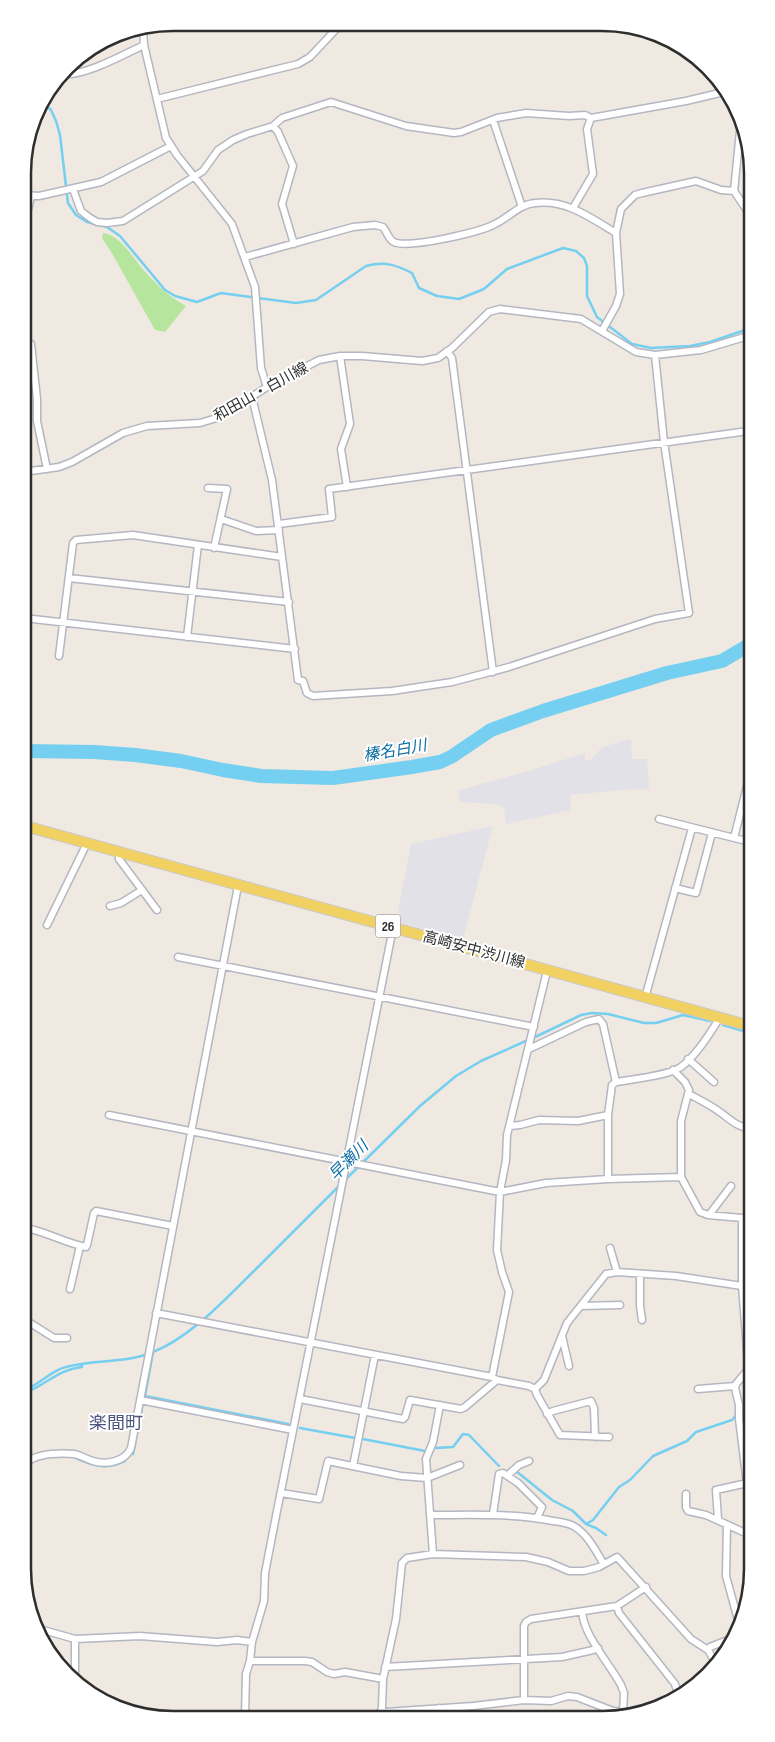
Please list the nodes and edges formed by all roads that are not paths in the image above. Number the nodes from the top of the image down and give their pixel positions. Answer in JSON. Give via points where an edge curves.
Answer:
{"nodes":[{"id":1,"x":334,"y":31,"type":"edge"},
{"id":2,"x":143,"y":35,"type":"edge"},
{"id":3,"x":144,"y":45,"type":"junction"},
{"id":4,"x":72,"y":74,"type":"edge"},
{"id":5,"x":719,"y":93,"type":"edge"},
{"id":6,"x":157,"y":100,"type":"junction"},
{"id":7,"x":591,"y":118,"type":"junction"},
{"id":8,"x":493,"y":120,"type":"junction"},
{"id":9,"x":273,"y":126,"type":"junction"},
{"id":10,"x":739,"y":138,"type":"edge"},
{"id":11,"x":171,"y":146,"type":"junction"},
{"id":12,"x":195,"y":177,"type":"junction"},
{"id":13,"x":72,"y":189,"type":"junction"},
{"id":14,"x":734,"y":191,"type":"junction"},
{"id":15,"x":31,"y":197,"type":"edge"},
{"id":16,"x":744,"y":206,"type":"edge"},
{"id":17,"x":522,"y":207,"type":"junction"},
{"id":18,"x":573,"y":208,"type":"junction"},
{"id":19,"x":616,"y":233,"type":"junction"},
{"id":20,"x":294,"y":244,"type":"junction"},
{"id":21,"x":245,"y":257,"type":"junction"},
{"id":22,"x":603,"y":329,"type":"junction"},
{"id":23,"x":744,"y":337,"type":"edge"},
{"id":24,"x":447,"y":351,"type":"junction"},
{"id":25,"x":32,"y":352,"type":"edge"},
{"id":26,"x":655,"y":355,"type":"junction"},
{"id":27,"x":340,"y":356,"type":"junction"},
{"id":28,"x":267,"y":387,"type":"junction"},
{"id":29,"x":252,"y":397,"type":"junction"},
{"id":30,"x":744,"y":432,"type":"edge"},
{"id":31,"x":664,"y":442,"type":"junction"},
{"id":32,"x":47,"y":469,"type":"junction"},
{"id":33,"x":467,"y":470,"type":"junction"},
{"id":34,"x":32,"y":471,"type":"edge"},
{"id":35,"x":347,"y":487,"type":"junction"},
{"id":36,"x":208,"y":488,"type":"dead end"},
{"id":37,"x":221,"y":518,"type":"junction"},
{"id":38,"x":279,"y":527,"type":"junction"},
{"id":39,"x":198,"y":545,"type":"junction"},
{"id":40,"x":214,"y":548,"type":"junction"},
{"id":41,"x":282,"y":558,"type":"junction"},
{"id":42,"x":69,"y":578,"type":"junction"},
{"id":43,"x":192,"y":592,"type":"junction"},
{"id":44,"x":288,"y":602,"type":"junction"},
{"id":45,"x":32,"y":619,"type":"edge"},
{"id":46,"x":64,"y":623,"type":"junction"},
{"id":47,"x":187,"y":637,"type":"junction"},
{"id":48,"x":295,"y":649,"type":"junction"},
{"id":49,"x":59,"y":656,"type":"dead end"},
{"id":50,"x":494,"y":672,"type":"junction"},
{"id":51,"x":744,"y":802,"type":"edge"},
{"id":52,"x":658,"y":819,"type":"dead end"},
{"id":53,"x":32,"y":828,"type":"edge"},
{"id":54,"x":692,"y":828,"type":"junction"},
{"id":55,"x":712,"y":833,"type":"junction"},
{"id":56,"x":734,"y":838,"type":"junction"},
{"id":57,"x":744,"y":840,"type":"edge"},
{"id":58,"x":87,"y":843,"type":"junction"},
{"id":59,"x":119,"y":852,"type":"junction"},
{"id":60,"x":238,"y":886,"type":"junction"},
{"id":61,"x":675,"y":888,"type":"junction"},
{"id":62,"x":142,"y":890,"type":"junction"},
{"id":63,"x":110,"y":906,"type":"dead end"},
{"id":64,"x":157,"y":910,"type":"dead end"},
{"id":65,"x":47,"y":925,"type":"dead end"},
{"id":66,"x":393,"y":928,"type":"junction"},
{"id":67,"x":178,"y":957,"type":"dead end"},
{"id":68,"x":223,"y":966,"type":"junction"},
{"id":69,"x":547,"y":971,"type":"junction"},
{"id":70,"x":379,"y":996,"type":"junction"},
{"id":71,"x":645,"y":998,"type":"junction"},
{"id":72,"x":720,"y":1018,"type":"junction"},
{"id":73,"x":743,"y":1024,"type":"edge"},
{"id":74,"x":534,"y":1029,"type":"junction"},
{"id":75,"x":530,"y":1047,"type":"junction"},
{"id":76,"x":688,"y":1059,"type":"junction"},
{"id":77,"x":673,"y":1070,"type":"junction"},
{"id":78,"x":616,"y":1082,"type":"junction"},
{"id":79,"x":714,"y":1082,"type":"dead end"},
{"id":80,"x":689,"y":1094,"type":"junction"},
{"id":81,"x":109,"y":1115,"type":"dead end"},
{"id":82,"x":608,"y":1115,"type":"junction"},
{"id":83,"x":510,"y":1126,"type":"junction"},
{"id":84,"x":743,"y":1128,"type":"edge"},
{"id":85,"x":191,"y":1131,"type":"junction"},
{"id":86,"x":349,"y":1162,"type":"junction"},
{"id":87,"x":680,"y":1177,"type":"junction"},
{"id":88,"x":608,"y":1179,"type":"junction"},
{"id":89,"x":731,"y":1186,"type":"dead end"},
{"id":90,"x":500,"y":1192,"type":"junction"},
{"id":91,"x":709,"y":1215,"type":"junction"},
{"id":92,"x":742,"y":1218,"type":"joint"},
{"id":93,"x":173,"y":1226,"type":"junction"},
{"id":94,"x":31,"y":1229,"type":"edge"},
{"id":95,"x":80,"y":1246,"type":"junction"},
{"id":96,"x":610,"y":1248,"type":"dead end"},
{"id":97,"x":617,"y":1272,"type":"junction"},
{"id":98,"x":640,"y":1274,"type":"junction"},
{"id":99,"x":742,"y":1286,"type":"junction"},
{"id":100,"x":70,"y":1289,"type":"dead end"},
{"id":101,"x":743,"y":1301,"type":"edge"},
{"id":102,"x":620,"y":1305,"type":"dead end"},
{"id":103,"x":581,"y":1306,"type":"junction"},
{"id":104,"x":156,"y":1313,"type":"junction"},
{"id":105,"x":642,"y":1320,"type":"dead end"},
{"id":106,"x":31,"y":1324,"type":"edge"},
{"id":107,"x":562,"y":1336,"type":"junction"},
{"id":108,"x":67,"y":1338,"type":"dead end"},
{"id":109,"x":311,"y":1344,"type":"junction"},
{"id":110,"x":375,"y":1355,"type":"junction"},
{"id":111,"x":569,"y":1366,"type":"dead end"},
{"id":112,"x":743,"y":1376,"type":"edge"},
{"id":113,"x":495,"y":1378,"type":"junction"},
{"id":114,"x":735,"y":1386,"type":"junction"},
{"id":115,"x":535,"y":1389,"type":"junction"},
{"id":116,"x":698,"y":1389,"type":"dead end"},
{"id":117,"x":300,"y":1399,"type":"junction"},
{"id":118,"x":140,"y":1400,"type":"junction"},
{"id":119,"x":440,"y":1405,"type":"junction"},
{"id":120,"x":364,"y":1411,"type":"junction"},
{"id":121,"x":547,"y":1414,"type":"junction"},
{"id":122,"x":293,"y":1430,"type":"junction"},
{"id":123,"x":595,"y":1437,"type":"junction"},
{"id":124,"x":609,"y":1437,"type":"dead end"},
{"id":125,"x":743,"y":1443,"type":"edge"},
{"id":126,"x":31,"y":1460,"type":"edge"},
{"id":127,"x":529,"y":1461,"type":"dead end"},
{"id":128,"x":460,"y":1465,"type":"dead end"},
{"id":129,"x":353,"y":1466,"type":"junction"},
{"id":130,"x":508,"y":1476,"type":"junction"},
{"id":131,"x":427,"y":1478,"type":"junction"},
{"id":132,"x":743,"y":1484,"type":"edge"},
{"id":133,"x":281,"y":1492,"type":"junction"},
{"id":134,"x":686,"y":1494,"type":"dead end"},
{"id":135,"x":493,"y":1514,"type":"junction"},
{"id":136,"x":430,"y":1515,"type":"junction"},
{"id":137,"x":537,"y":1518,"type":"junction"},
{"id":138,"x":718,"y":1519,"type":"junction"},
{"id":139,"x":727,"y":1525,"type":"junction"},
{"id":140,"x":743,"y":1532,"type":"edge"},
{"id":141,"x":433,"y":1554,"type":"junction"},
{"id":142,"x":603,"y":1563,"type":"junction"},
{"id":143,"x":646,"y":1587,"type":"junction"},
{"id":144,"x":617,"y":1606,"type":"junction"},
{"id":145,"x":582,"y":1612,"type":"junction"},
{"id":146,"x":736,"y":1613,"type":"edge"},
{"id":147,"x":46,"y":1631,"type":"edge"},
{"id":148,"x":75,"y":1640,"type":"junction"},
{"id":149,"x":252,"y":1642,"type":"junction"},
{"id":150,"x":723,"y":1642,"type":"edge"},
{"id":151,"x":598,"y":1648,"type":"junction"},
{"id":152,"x":708,"y":1650,"type":"junction"},
{"id":153,"x":712,"y":1657,"type":"edge"},
{"id":154,"x":523,"y":1660,"type":"junction"},
{"id":155,"x":250,"y":1661,"type":"junction"},
{"id":156,"x":385,"y":1667,"type":"junction"},
{"id":157,"x":75,"y":1671,"type":"edge"},
{"id":158,"x":383,"y":1679,"type":"junction"},
{"id":159,"x":677,"y":1689,"type":"edge"},
{"id":160,"x":524,"y":1700,"type":"junction"},
{"id":161,"x":439,"y":1708,"type":"junction"},
{"id":162,"x":623,"y":1709,"type":"edge"},
{"id":163,"x":616,"y":1710,"type":"edge"},
{"id":164,"x":245,"y":1711,"type":"edge"},
{"id":165,"x":378,"y":1711,"type":"edge"},
{"id":166,"x":399,"y":1711,"type":"edge"},
{"id":167,"x":439,"y":1711,"type":"edge"}],
"edges":[{"from":1,"to":6,"type":"street","via":[[310,57],[298,64]]},
{"from":2,"to":3,"type":"street"},
{"from":3,"to":4,"type":"street"},
{"from":3,"to":6,"type":"street"},
{"from":5,"to":7,"type":"street"},
{"from":6,"to":11,"type":"street"},
{"from":7,"to":8,"type":"street","via":[[533,113]]},
{"from":7,"to":18,"type":"street","via":[[587,129],[593,174]]},
{"from":8,"to":9,"type":"street","via":[[454,133],[406,126],[330,102],[282,118]]},
{"from":8,"to":17,"type":"street"},
{"from":9,"to":12,"type":"street","via":[[225,145]]},
{"from":9,"to":20,"type":"street","via":[[293,166],[282,204]]},
{"from":10,"to":14,"type":"street"},
{"from":11,"to":12,"type":"street"},
{"from":11,"to":13,"type":"street","via":[[106,180]]},
{"from":12,"to":13,"type":"street","via":[[123,221],[115,222],[97,222],[85,215]]},
{"from":12,"to":21,"type":"street","via":[[232,224]]},
{"from":13,"to":15,"type":"street"},
{"from":14,"to":16,"type":"street"},
{"from":14,"to":19,"type":"street","via":[[696,181],[642,192],[623,205]]},
{"from":17,"to":18,"type":"street","via":[[536,202]]},
{"from":17,"to":20,"type":"street","via":[[485,228],[413,244],[395,243],[383,227],[375,225],[353,227]]},
{"from":18,"to":19,"type":"street"},
{"from":19,"to":22,"type":"street","via":[[620,294]]},
{"from":20,"to":21,"type":"street"},
{"from":21,"to":28,"type":"street","via":[[257,294],[261,368]]},
{"from":22,"to":24,"type":"street","name":"和田山・白川線","via":[[581,319],[500,309],[489,312]]},
{"from":22,"to":26,"type":"street","name":"和田山・白川線","via":[[636,352]]},
{"from":23,"to":26,"type":"street","name":"和田山・白川線","via":[[701,350]]},
{"from":24,"to":27,"type":"street","name":"和田山・白川線","via":[[438,358],[422,361]]},
{"from":24,"to":33,"type":"street","via":[[452,358]]},
{"from":25,"to":32,"type":"street","via":[[37,421]]},
{"from":26,"to":31,"type":"street"},
{"from":27,"to":28,"type":"street","name":"和田山・白川線","via":[[319,360]]},
{"from":27,"to":35,"type":"street","via":[[350,424],[341,449]]},
{"from":28,"to":29,"type":"street","name":"和田山・白川線"},
{"from":29,"to":32,"type":"street","name":"和田山・白川線","via":[[220,417],[200,423],[147,426],[123,433],[72,462]]},
{"from":29,"to":38,"type":"street","via":[[272,480]]},
{"from":30,"to":31,"type":"street"},
{"from":31,"to":33,"type":"street"},
{"from":31,"to":50,"type":"street","via":[[689,613],[655,619]]},
{"from":32,"to":34,"type":"street","name":"和田山・白川線"},
{"from":33,"to":35,"type":"street"},
{"from":33,"to":50,"type":"street"},
{"from":35,"to":38,"type":"street","via":[[329,489],[332,517]]},
{"from":36,"to":37,"type":"street","via":[[227,489]]},
{"from":37,"to":38,"type":"street","via":[[256,531]]},
{"from":37,"to":40,"type":"street"},
{"from":38,"to":41,"type":"street"},
{"from":39,"to":40,"type":"street"},
{"from":39,"to":42,"type":"street","via":[[126,534],[76,540]]},
{"from":39,"to":43,"type":"street"},
{"from":40,"to":41,"type":"street"},
{"from":41,"to":44,"type":"street"},
{"from":42,"to":43,"type":"street"},
{"from":42,"to":46,"type":"street"},
{"from":43,"to":44,"type":"street"},
{"from":43,"to":47,"type":"street"},
{"from":44,"to":48,"type":"street"},
{"from":45,"to":46,"type":"street"},
{"from":46,"to":47,"type":"street"},
{"from":46,"to":49,"type":"street"},
{"from":47,"to":48,"type":"street"},
{"from":48,"to":50,"type":"street","via":[[298,680],[303,681],[307,693],[313,696],[436,686]]},
{"from":51,"to":56,"type":"street"},
{"from":52,"to":54,"type":"street"},
{"from":53,"to":58,"type":"main road","name":"高崎安中渋川線","number":"26"},
{"from":54,"to":55,"type":"street"},
{"from":54,"to":61,"type":"street"},
{"from":55,"to":56,"type":"street"},
{"from":55,"to":61,"type":"street","via":[[696,893]]},
{"from":56,"to":57,"type":"street"},
{"from":58,"to":59,"type":"main road","name":"高崎安中渋川線","number":"26"},
{"from":58,"to":65,"type":"street"},
{"from":59,"to":60,"type":"main road","name":"高崎安中渋川線","number":"26"},
{"from":59,"to":62,"type":"street","via":[[119,859]]},
{"from":60,"to":66,"type":"main road","name":"高崎安中渋川線","number":"26"},
{"from":60,"to":68,"type":"street"},
{"from":61,"to":71,"type":"street"},
{"from":62,"to":63,"type":"street"},
{"from":62,"to":64,"type":"street"},
{"from":66,"to":69,"type":"main road","name":"高崎安中渋川線","number":"26"},
{"from":66,"to":70,"type":"street"},
{"from":67,"to":68,"type":"street"},
{"from":68,"to":70,"type":"street"},
{"from":68,"to":85,"type":"street"},
{"from":69,"to":71,"type":"main road","name":"高崎安中渋川線","number":"26"},
{"from":69,"to":74,"type":"street"},
{"from":70,"to":74,"type":"street"},
{"from":70,"to":86,"type":"street"},
{"from":71,"to":72,"type":"main road","name":"高崎安中渋川線","number":"26"},
{"from":72,"to":73,"type":"main road","name":"高崎安中渋川線","number":"26"},
{"from":72,"to":76,"type":"street","via":[[708,1038]]},
{"from":74,"to":75,"type":"street"},
{"from":75,"to":78,"type":"street","via":[[599,1019],[603,1024]]},
{"from":75,"to":83,"type":"street"},
{"from":76,"to":77,"type":"street"},
{"from":76,"to":79,"type":"street"},
{"from":77,"to":78,"type":"street"},
{"from":77,"to":80,"type":"street","via":[[686,1082]]},
{"from":78,"to":82,"type":"street","via":[[611,1088]]},
{"from":80,"to":84,"type":"street"},
{"from":80,"to":87,"type":"street","via":[[681,1121]]},
{"from":81,"to":85,"type":"street"},
{"from":82,"to":83,"type":"street","via":[[578,1121],[539,1120]]},
{"from":82,"to":88,"type":"street"},
{"from":83,"to":90,"type":"street"},
{"from":85,"to":86,"type":"street"},
{"from":85,"to":93,"type":"street"},
{"from":86,"to":90,"type":"street"},
{"from":86,"to":109,"type":"street"},
{"from":87,"to":88,"type":"street"},
{"from":87,"to":91,"type":"street","via":[[700,1212]]},
{"from":88,"to":90,"type":"street"},
{"from":89,"to":91,"type":"street"},
{"from":90,"to":113,"type":"street","via":[[497,1250],[509,1292]]},
{"from":91,"to":92,"type":"street"},
{"from":92,"to":99,"type":"street"},
{"from":93,"to":95,"type":"street","via":[[96,1211],[87,1245]]},
{"from":93,"to":104,"type":"street"},
{"from":94,"to":95,"type":"street"},
{"from":95,"to":100,"type":"street"},
{"from":96,"to":97,"type":"street"},
{"from":97,"to":98,"type":"street"},
{"from":97,"to":103,"type":"street","via":[[606,1274]]},
{"from":98,"to":99,"type":"street"},
{"from":98,"to":105,"type":"street"},
{"from":99,"to":101,"type":"street"},
{"from":102,"to":103,"type":"street"},
{"from":103,"to":107,"type":"street","via":[[567,1323]]},
{"from":104,"to":109,"type":"street"},
{"from":104,"to":118,"type":"street"},
{"from":106,"to":108,"type":"street","via":[[54,1338]]},
{"from":107,"to":111,"type":"street"},
{"from":107,"to":115,"type":"street","via":[[544,1380]]},
{"from":109,"to":110,"type":"street"},
{"from":109,"to":117,"type":"street"},
{"from":110,"to":113,"type":"street"},
{"from":110,"to":120,"type":"street"},
{"from":112,"to":114,"type":"street"},
{"from":113,"to":115,"type":"street"},
{"from":113,"to":119,"type":"street","via":[[466,1407]]},
{"from":114,"to":116,"type":"street"},
{"from":114,"to":125,"type":"street"},
{"from":115,"to":121,"type":"street"},
{"from":117,"to":120,"type":"street"},
{"from":117,"to":122,"type":"street"},
{"from":118,"to":122,"type":"street"},
{"from":118,"to":126,"type":"street","via":[[131,1448],[122,1458],[104,1462],[73,1454],[37,1456]]},
{"from":119,"to":120,"type":"street","via":[[410,1400],[403,1419]]},
{"from":119,"to":131,"type":"street","via":[[433,1442],[426,1459]]},
{"from":120,"to":129,"type":"street"},
{"from":121,"to":123,"type":"street","via":[[560,1435]]},
{"from":121,"to":123,"type":"street","via":[[591,1401]]},
{"from":122,"to":133,"type":"street"},
{"from":123,"to":124,"type":"street"},
{"from":127,"to":130,"type":"street","via":[[519,1465]]},
{"from":128,"to":131,"type":"street"},
{"from":129,"to":131,"type":"street"},
{"from":129,"to":133,"type":"street","via":[[328,1461],[319,1499]]},
{"from":130,"to":135,"type":"street","via":[[499,1474]]},
{"from":130,"to":137,"type":"street","via":[[542,1506]]},
{"from":131,"to":136,"type":"street"},
{"from":132,"to":138,"type":"street","via":[[716,1490]]},
{"from":133,"to":149,"type":"street","via":[[265,1573],[264,1601]]},
{"from":134,"to":138,"type":"street","via":[[688,1511]]},
{"from":135,"to":136,"type":"street"},
{"from":135,"to":137,"type":"street"},
{"from":136,"to":141,"type":"street"},
{"from":137,"to":142,"type":"street","via":[[575,1526]]},
{"from":138,"to":139,"type":"street"},
{"from":139,"to":140,"type":"street"},
{"from":139,"to":146,"type":"street","via":[[726,1576]]},
{"from":141,"to":142,"type":"street","via":[[526,1557],[569,1570],[584,1571]]},
{"from":141,"to":156,"type":"street","via":[[407,1558],[402,1563],[396,1619]]},
{"from":142,"to":143,"type":"street","via":[[616,1557]]},
{"from":143,"to":144,"type":"street"},
{"from":143,"to":152,"type":"street","via":[[691,1639]]},
{"from":144,"to":145,"type":"street"},
{"from":144,"to":159,"type":"street"},
{"from":145,"to":151,"type":"street","via":[[582,1620]]},
{"from":145,"to":154,"type":"street","via":[[528,1620],[524,1626]]},
{"from":147,"to":148,"type":"street"},
{"from":148,"to":149,"type":"street","via":[[140,1636]]},
{"from":148,"to":157,"type":"street"},
{"from":149,"to":155,"type":"street"},
{"from":150,"to":152,"type":"street"},
{"from":151,"to":154,"type":"street","via":[[562,1657]]},
{"from":151,"to":162,"type":"street","via":[[621,1685]]},
{"from":152,"to":153,"type":"street"},
{"from":154,"to":156,"type":"street"},
{"from":154,"to":160,"type":"street"},
{"from":155,"to":158,"type":"street","via":[[312,1662],[334,1674],[345,1672]]},
{"from":155,"to":164,"type":"street","via":[[245,1684]]},
{"from":156,"to":158,"type":"street"},
{"from":158,"to":165,"type":"street"},
{"from":160,"to":161,"type":"street"},
{"from":160,"to":163,"type":"street","via":[[551,1701],[577,1697]]},
{"from":161,"to":166,"type":"street"},
{"from":161,"to":167,"type":"street"}]}
